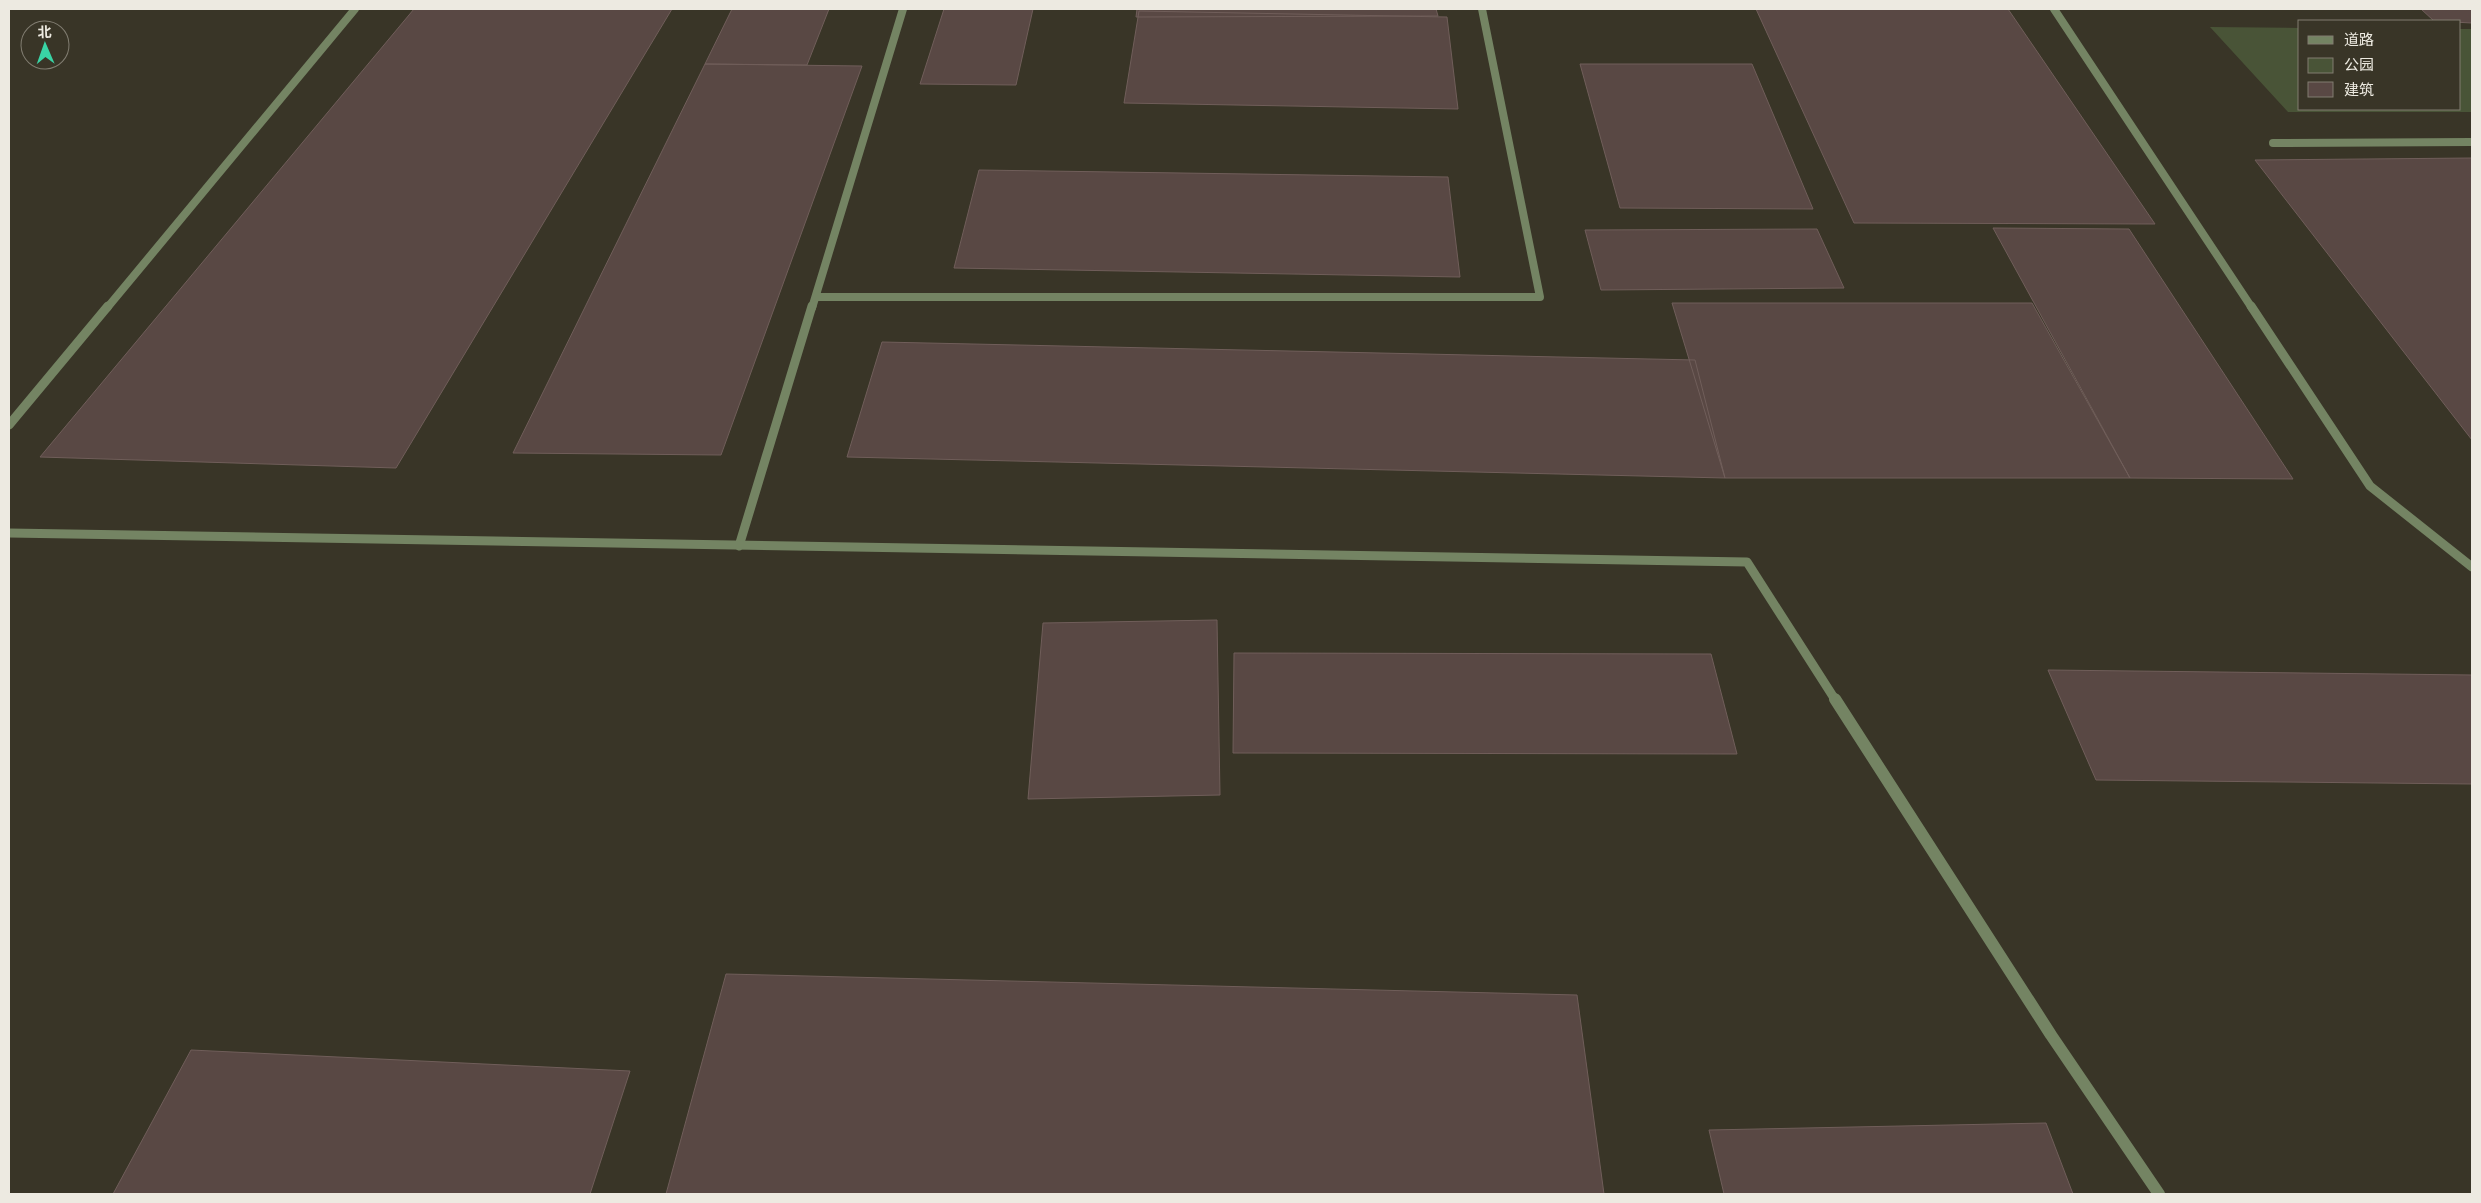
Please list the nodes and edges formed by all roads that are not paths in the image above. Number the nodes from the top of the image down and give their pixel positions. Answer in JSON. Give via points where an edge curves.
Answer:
{"nodes":[{"id":1,"x":355,"y":9,"type":"edge"},
{"id":2,"x":903,"y":9,"type":"edge"},
{"id":3,"x":1482,"y":9,"type":"edge"},
{"id":4,"x":2054,"y":9,"type":"edge"},
{"id":5,"x":2472,"y":142,"type":"edge"},
{"id":6,"x":2272,"y":143,"type":"dead end"},
{"id":7,"x":816,"y":297,"type":"junction"},
{"id":8,"x":9,"y":424,"type":"edge"},
{"id":9,"x":9,"y":534,"type":"edge"},
{"id":10,"x":739,"y":546,"type":"junction"},
{"id":11,"x":2472,"y":568,"type":"edge"},
{"id":12,"x":2159,"y":1194,"type":"edge"}],
"edges":[{"from":1,"to":8,"type":"street"},
{"from":2,"to":7,"type":"street"},
{"from":3,"to":7,"type":"street","via":[[1540,297]]},
{"from":4,"to":11,"type":"street","via":[[2370,486]]},
{"from":5,"to":6,"type":"street"},
{"from":7,"to":10,"type":"street"},
{"from":9,"to":10,"type":"street"},
{"from":10,"to":12,"type":"street","via":[[1748,562],[2051,1035]]}]}
